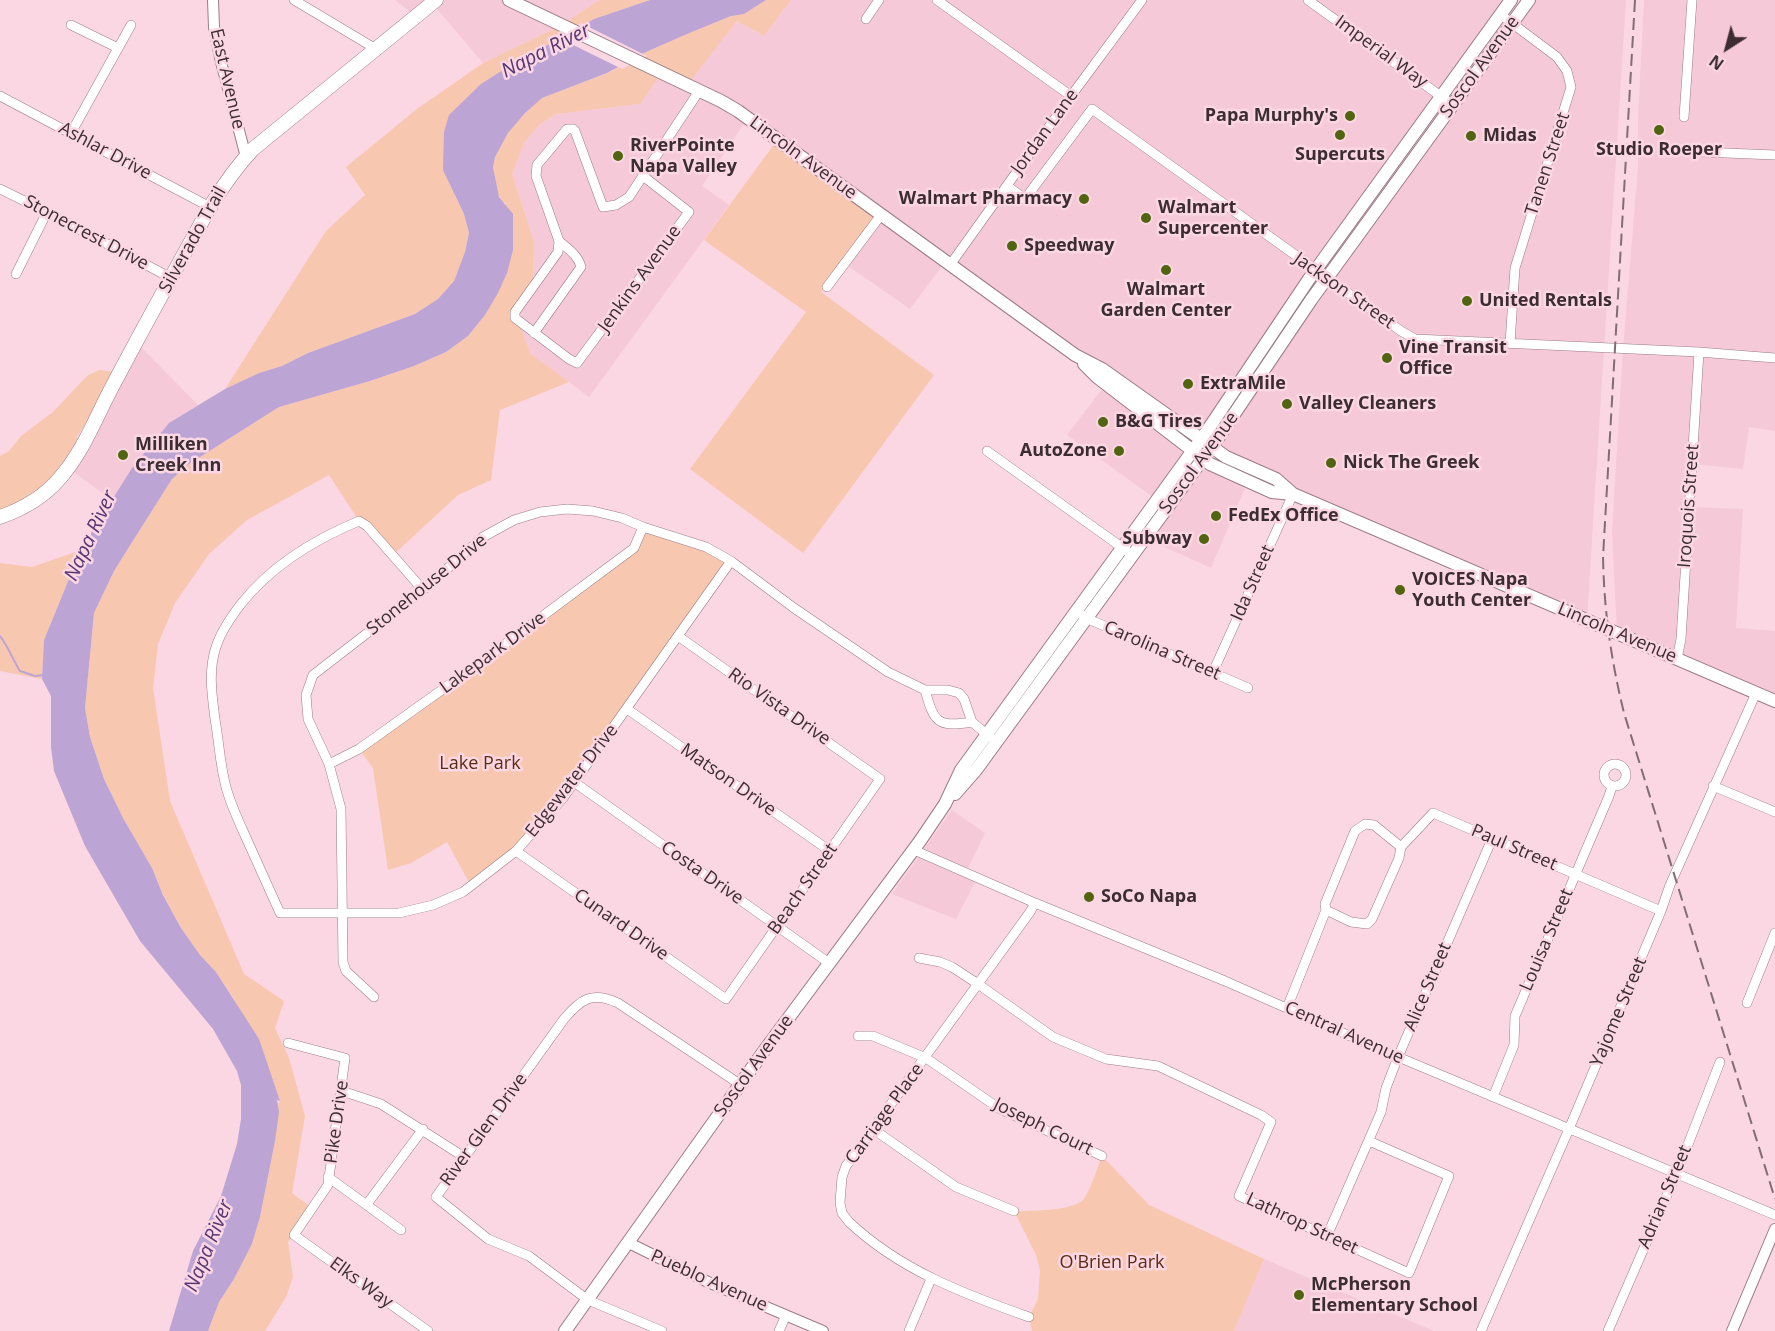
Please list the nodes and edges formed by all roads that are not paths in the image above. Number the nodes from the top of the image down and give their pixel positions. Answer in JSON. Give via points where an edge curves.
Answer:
{"nodes":[{"id":1,"x":213,"y":0,"type":"edge"},
{"id":2,"x":294,"y":0,"type":"edge"},
{"id":3,"x":436,"y":0,"type":"edge"},
{"id":4,"x":509,"y":0,"type":"edge"},
{"id":5,"x":518,"y":0,"type":"edge"},
{"id":6,"x":879,"y":0,"type":"edge"},
{"id":7,"x":937,"y":0,"type":"edge"},
{"id":8,"x":1143,"y":0,"type":"edge"},
{"id":9,"x":1308,"y":0,"type":"edge"},
{"id":10,"x":1511,"y":0,"type":"edge"},
{"id":11,"x":1529,"y":0,"type":"edge"},
{"id":12,"x":1692,"y":0,"type":"edge"},
{"id":13,"x":533,"y":11,"type":"junction"},
{"id":14,"x":1501,"y":15,"type":"junction"},
{"id":15,"x":866,"y":19,"type":"dead end"},
{"id":16,"x":1512,"y":23,"type":"junction"},
{"id":17,"x":71,"y":25,"type":"dead end"},
{"id":18,"x":131,"y":25,"type":"dead end"},
{"id":19,"x":118,"y":48,"type":"junction"},
{"id":20,"x":376,"y":49,"type":"junction"},
{"id":21,"x":699,"y":91,"type":"junction"},
{"id":22,"x":0,"y":96,"type":"edge"},
{"id":23,"x":1071,"y":96,"type":"junction"},
{"id":24,"x":1442,"y":96,"type":"junction"},
{"id":25,"x":1453,"y":105,"type":"junction"},
{"id":26,"x":1684,"y":117,"type":"dead end"},
{"id":27,"x":71,"y":133,"type":"junction"},
{"id":28,"x":1702,"y":152,"type":"dead end"},
{"id":29,"x":1775,"y":155,"type":"edge"},
{"id":30,"x":246,"y":157,"type":"junction"},
{"id":31,"x":643,"y":176,"type":"junction"},
{"id":32,"x":1007,"y":186,"type":"junction"},
{"id":33,"x":0,"y":189,"type":"edge"},
{"id":34,"x":210,"y":207,"type":"junction"},
{"id":35,"x":47,"y":212,"type":"junction"},
{"id":36,"x":881,"y":215,"type":"junction"},
{"id":37,"x":559,"y":242,"type":"junction"},
{"id":38,"x":950,"y":265,"type":"junction"},
{"id":39,"x":1315,"y":271,"type":"junction"},
{"id":40,"x":16,"y":274,"type":"dead end"},
{"id":41,"x":171,"y":278,"type":"junction"},
{"id":42,"x":1327,"y":279,"type":"junction"},
{"id":43,"x":827,"y":287,"type":"dead end"},
{"id":44,"x":534,"y":333,"type":"junction"},
{"id":45,"x":1510,"y":343,"type":"junction"},
{"id":46,"x":1699,"y":352,"type":"junction"},
{"id":47,"x":1075,"y":355,"type":"junction"},
{"id":48,"x":1775,"y":358,"type":"edge"},
{"id":49,"x":1206,"y":443,"type":"junction"},
{"id":50,"x":987,"y":451,"type":"dead end"},
{"id":51,"x":1197,"y":455,"type":"junction"},
{"id":52,"x":1293,"y":494,"type":"junction"},
{"id":53,"x":0,"y":517,"type":"edge"},
{"id":54,"x":643,"y":527,"type":"junction"},
{"id":55,"x":1128,"y":551,"type":"junction"},
{"id":56,"x":731,"y":561,"type":"junction"},
{"id":57,"x":423,"y":590,"type":"junction"},
{"id":58,"x":1082,"y":615,"type":"junction"},
{"id":59,"x":678,"y":636,"type":"junction"},
{"id":60,"x":1677,"y":658,"type":"junction"},
{"id":61,"x":1213,"y":672,"type":"junction"},
{"id":62,"x":1248,"y":688,"type":"dead end"},
{"id":63,"x":925,"y":690,"type":"junction"},
{"id":64,"x":1756,"y":693,"type":"junction"},
{"id":65,"x":1775,"y":701,"type":"edge"},
{"id":66,"x":627,"y":709,"type":"junction"},
{"id":67,"x":972,"y":723,"type":"junction"},
{"id":68,"x":992,"y":738,"type":"junction"},
{"id":69,"x":329,"y":764,"type":"junction"},
{"id":70,"x":880,"y":778,"type":"joint"},
{"id":71,"x":574,"y":782,"type":"junction"},
{"id":72,"x":1612,"y":786,"type":"dead end"},
{"id":73,"x":1713,"y":786,"type":"junction"},
{"id":74,"x":1775,"y":812,"type":"edge"},
{"id":75,"x":1492,"y":839,"type":"junction"},
{"id":76,"x":1401,"y":847,"type":"junction"},
{"id":77,"x":830,"y":850,"type":"junction"},
{"id":78,"x":914,"y":850,"type":"junction"},
{"id":79,"x":516,"y":851,"type":"junction"},
{"id":80,"x":1575,"y":874,"type":"junction"},
{"id":81,"x":1035,"y":903,"type":"junction"},
{"id":82,"x":1326,"y":910,"type":"junction"},
{"id":83,"x":1661,"y":911,"type":"junction"},
{"id":84,"x":343,"y":913,"type":"junction"},
{"id":85,"x":777,"y":926,"type":"junction"},
{"id":86,"x":1775,"y":933,"type":"edge"},
{"id":87,"x":919,"y":957,"type":"dead end"},
{"id":88,"x":829,"y":963,"type":"junction"},
{"id":89,"x":978,"y":984,"type":"junction"},
{"id":90,"x":374,"y":997,"type":"dead end"},
{"id":91,"x":726,"y":999,"type":"joint"},
{"id":92,"x":1747,"y":1003,"type":"dead end"},
{"id":93,"x":1287,"y":1008,"type":"junction"},
{"id":94,"x":858,"y":1036,"type":"dead end"},
{"id":95,"x":288,"y":1043,"type":"dead end"},
{"id":96,"x":1398,"y":1057,"type":"junction"},
{"id":97,"x":926,"y":1058,"type":"junction"},
{"id":98,"x":1720,"y":1062,"type":"dead end"},
{"id":99,"x":741,"y":1085,"type":"junction"},
{"id":100,"x":342,"y":1091,"type":"junction"},
{"id":101,"x":1493,"y":1096,"type":"junction"},
{"id":102,"x":873,"y":1129,"type":"junction"},
{"id":103,"x":1569,"y":1129,"type":"junction"},
{"id":104,"x":423,"y":1130,"type":"junction"},
{"id":105,"x":1369,"y":1142,"type":"junction"},
{"id":106,"x":1102,"y":1156,"type":"dead end"},
{"id":107,"x":464,"y":1157,"type":"junction"},
{"id":108,"x":1676,"y":1174,"type":"junction"},
{"id":109,"x":328,"y":1177,"type":"junction"},
{"id":110,"x":367,"y":1204,"type":"junction"},
{"id":111,"x":1014,"y":1211,"type":"dead end"},
{"id":112,"x":1775,"y":1215,"type":"edge"},
{"id":113,"x":1775,"y":1229,"type":"edge"},
{"id":114,"x":401,"y":1230,"type":"dead end"},
{"id":115,"x":294,"y":1235,"type":"joint"},
{"id":116,"x":1327,"y":1236,"type":"junction"},
{"id":117,"x":629,"y":1243,"type":"junction"},
{"id":118,"x":931,"y":1279,"type":"junction"},
{"id":119,"x":588,"y":1300,"type":"junction"},
{"id":120,"x":786,"y":1316,"type":"junction"},
{"id":121,"x":1029,"y":1317,"type":"dead end"},
{"id":122,"x":428,"y":1331,"type":"edge"},
{"id":123,"x":565,"y":1331,"type":"edge"},
{"id":124,"x":662,"y":1331,"type":"edge"},
{"id":125,"x":779,"y":1331,"type":"edge"},
{"id":126,"x":823,"y":1331,"type":"edge"},
{"id":127,"x":909,"y":1331,"type":"edge"},
{"id":128,"x":1481,"y":1331,"type":"edge"},
{"id":129,"x":1608,"y":1331,"type":"edge"},
{"id":130,"x":1732,"y":1331,"type":"edge"}],
"edges":[{"from":1,"to":30,"type":"street","name":"East Avenue","via":[[221,62]]},
{"from":2,"to":20,"type":"street"},
{"from":3,"to":20,"type":"main road","name":"Silverado Trail"},
{"from":4,"to":13,"type":"main road","name":"Lincoln Avenue"},
{"from":5,"to":13,"type":"main road"},
{"from":6,"to":15,"type":"street"},
{"from":7,"to":23,"type":"street"},
{"from":8,"to":23,"type":"street","name":"Jordan Lane"},
{"from":9,"to":24,"type":"street","name":"Imperial Way"},
{"from":10,"to":14,"type":"main road","name":"Soscol Avenue"},
{"from":11,"to":16,"type":"main road","name":"Soscol Avenue"},
{"from":12,"to":26,"type":"street"},
{"from":13,"to":21,"type":"main road","name":"Lincoln Avenue"},
{"from":14,"to":16,"type":"street","name":"Tanen Street"},
{"from":14,"to":24,"type":"main road","name":"Soscol Avenue"},
{"from":16,"to":25,"type":"main road","name":"Soscol Avenue"},
{"from":16,"to":45,"type":"street","name":"Tanen Street","via":[[1562,62],[1571,87],[1515,268]]},
{"from":17,"to":19,"type":"street"},
{"from":18,"to":19,"type":"street"},
{"from":19,"to":27,"type":"street"},
{"from":20,"to":30,"type":"main road","name":"Silverado Trail"},
{"from":21,"to":31,"type":"street"},
{"from":21,"to":36,"type":"main road","name":"Lincoln Avenue","via":[[754,121]]},
{"from":22,"to":27,"type":"street","name":"Ashlar Drive"},
{"from":23,"to":32,"type":"street","name":"Jordan Lane"},
{"from":24,"to":25,"type":"street","name":"Imperial Way"},
{"from":24,"to":39,"type":"main road","name":"Soscol Avenue"},
{"from":25,"to":42,"type":"main road","name":"Soscol Avenue"},
{"from":27,"to":34,"type":"street","name":"Ashlar Drive"},
{"from":28,"to":29,"type":"street"},
{"from":30,"to":34,"type":"main road","name":"Silverado Trail"},
{"from":31,"to":37,"type":"street","via":[[624,202],[603,207],[575,131],[570,128],[536,170]]},
{"from":31,"to":44,"type":"street","name":"Jenkins Avenue","via":[[689,212],[577,363]]},
{"from":32,"to":38,"type":"street","name":"Jordan Lane"},
{"from":32,"to":39,"type":"street","name":"Jackson Street","via":[[1025,199],[1092,109]]},
{"from":33,"to":35,"type":"street","name":"Stonecrest Drive"},
{"from":34,"to":41,"type":"main road","name":"Silverado Trail"},
{"from":35,"to":40,"type":"street"},
{"from":35,"to":41,"type":"street","name":"Stonecrest Drive"},
{"from":36,"to":38,"type":"main road","name":"Lincoln Avenue"},
{"from":36,"to":43,"type":"street"},
{"from":37,"to":44,"type":"street","via":[[558,252],[515,312],[518,322]]},
{"from":37,"to":44,"type":"street","via":[[575,255],[581,267]]},
{"from":38,"to":47,"type":"main road","name":"Lincoln Avenue"},
{"from":39,"to":42,"type":"street","name":"Jackson Street"},
{"from":39,"to":49,"type":"main road","name":"Soscol Avenue"},
{"from":41,"to":53,"type":"main road","name":"Silverado Trail","via":[[76,456],[46,492],[16,512]]},
{"from":42,"to":45,"type":"street","name":"Jackson Street","via":[[1415,339]]},
{"from":42,"to":49,"type":"main road","name":"Soscol Avenue"},
{"from":45,"to":46,"type":"street","name":"Jackson Street"},
{"from":46,"to":48,"type":"street","name":"Jackson Street"},
{"from":46,"to":60,"type":"street","name":"Iroquois Street"},
{"from":47,"to":49,"type":"main road","name":"Lincoln Avenue","via":[[1102,369]]},
{"from":47,"to":51,"type":"main road","name":"Lincoln Avenue","via":[[1097,377]]},
{"from":49,"to":51,"type":"main road","name":"Soscol Avenue"},
{"from":49,"to":52,"type":"main road","name":"Lincoln Avenue","via":[[1236,462],[1276,479]]},
{"from":50,"to":55,"type":"street"},
{"from":51,"to":52,"type":"main road","name":"Lincoln Avenue","via":[[1272,492]]},
{"from":51,"to":55,"type":"main road","name":"Soscol Avenue"},
{"from":52,"to":60,"type":"main road","name":"Lincoln Avenue"},
{"from":52,"to":61,"type":"street","name":"Ida Street"},
{"from":54,"to":56,"type":"street","name":"Stonehouse Drive","via":[[706,547]]},
{"from":54,"to":57,"type":"street","name":"Stonehouse Drive","via":[[593,511],[567,508],[540,512],[514,520],[483,537]]},
{"from":54,"to":69,"type":"street","name":"Lakepark Drive","via":[[634,548],[359,749]]},
{"from":55,"to":58,"type":"main road","name":"Soscol Avenue"},
{"from":56,"to":59,"type":"street","name":"Edgewater Drive"},
{"from":56,"to":63,"type":"street","name":"Stonehouse Drive","via":[[888,672]]},
{"from":57,"to":69,"type":"street","name":"Stonehouse Drive","via":[[313,675],[306,695],[308,719]]},
{"from":57,"to":84,"type":"street","name":"Edgewater Drive","via":[[359,520],[292,555],[270,572],[222,632],[212,661],[211,694],[226,786],[280,913]]},
{"from":58,"to":61,"type":"street","name":"Carolina Street"},
{"from":58,"to":68,"type":"main road","name":"Soscol Avenue"},
{"from":59,"to":66,"type":"street","name":"Edgewater Drive"},
{"from":59,"to":70,"type":"street","name":"Rio Vista Drive"},
{"from":60,"to":64,"type":"main road","name":"Lincoln Avenue"},
{"from":61,"to":62,"type":"street","name":"Carolina Street"},
{"from":63,"to":67,"type":"street","name":"Stonehouse Drive","via":[[958,693]]},
{"from":63,"to":67,"type":"street","via":[[936,719],[945,724]]},
{"from":64,"to":65,"type":"main road","name":"Lincoln Avenue"},
{"from":64,"to":73,"type":"street","name":"Yajome Street"},
{"from":66,"to":71,"type":"street","name":"Edgewater Drive"},
{"from":66,"to":77,"type":"street","name":"Matson Drive"},
{"from":67,"to":68,"type":"street"},
{"from":68,"to":78,"type":"main road","name":"Soscol Avenue","via":[[962,770]]},
{"from":69,"to":84,"type":"street","name":"Stonehouse Drive","via":[[341,809]]},
{"from":70,"to":77,"type":"street","name":"Beach Street"},
{"from":71,"to":79,"type":"street","name":"Edgewater Drive"},
{"from":71,"to":85,"type":"street","name":"Costa Drive"},
{"from":72,"to":80,"type":"street","name":"Louisa Street"},
{"from":73,"to":74,"type":"street"},
{"from":73,"to":83,"type":"street","name":"Yajome Street"},
{"from":75,"to":76,"type":"street","name":"Paul Street","via":[[1433,813]]},
{"from":75,"to":80,"type":"street","name":"Paul Street"},
{"from":75,"to":96,"type":"street","name":"Alice Street"},
{"from":76,"to":82,"type":"street","via":[[1400,858],[1367,924],[1351,922]]},
{"from":76,"to":82,"type":"street","via":[[1374,825],[1365,824],[1355,831],[1325,904]]},
{"from":77,"to":85,"type":"street","name":"Beach Street"},
{"from":78,"to":81,"type":"street","name":"Central Avenue"},
{"from":78,"to":88,"type":"main road","name":"Soscol Avenue"},
{"from":79,"to":84,"type":"street","name":"Edgewater Drive","via":[[463,892],[433,905],[399,913]]},
{"from":79,"to":91,"type":"street","name":"Cunard Drive"},
{"from":80,"to":83,"type":"street","name":"Paul Street"},
{"from":80,"to":101,"type":"street","name":"Louisa Street","via":[[1515,1016],[1514,1045]]},
{"from":81,"to":89,"type":"street","name":"Carriage Place"},
{"from":81,"to":93,"type":"street","name":"Central Avenue"},
{"from":82,"to":93,"type":"street"},
{"from":83,"to":103,"type":"street","name":"Yajome Street"},
{"from":84,"to":90,"type":"street","name":"Stonehouse Drive","via":[[346,971]]},
{"from":85,"to":88,"type":"street","name":"Costa Drive"},
{"from":85,"to":91,"type":"street","name":"Beach Street"},
{"from":86,"to":92,"type":"street"},
{"from":87,"to":89,"type":"street","via":[[952,967]]},
{"from":88,"to":99,"type":"main road","name":"Soscol Avenue"},
{"from":89,"to":97,"type":"street","name":"Carriage Place"},
{"from":89,"to":116,"type":"street","name":"Lathrop Street","via":[[1053,1037],[1106,1059],[1158,1066],[1271,1122],[1239,1196]]},
{"from":93,"to":96,"type":"street","name":"Central Avenue"},
{"from":94,"to":97,"type":"street","name":"Joseph Court","via":[[873,1036]]},
{"from":95,"to":100,"type":"street","name":"Pike Drive","via":[[345,1058]]},
{"from":96,"to":101,"type":"street","name":"Central Avenue"},
{"from":96,"to":105,"type":"street","name":"Alice Street"},
{"from":97,"to":102,"type":"street","name":"Carriage Place"},
{"from":97,"to":106,"type":"street","name":"Joseph Court","via":[[1000,1109]]},
{"from":98,"to":108,"type":"street","name":"Adrian Street"},
{"from":99,"to":107,"type":"street","name":"River Glen Drive","via":[[618,1003],[591,997],[576,1005],[564,1019]]},
{"from":99,"to":117,"type":"main road","name":"Soscol Avenue"},
{"from":100,"to":104,"type":"street","via":[[381,1104]]},
{"from":100,"to":109,"type":"street","name":"Pike Drive"},
{"from":101,"to":103,"type":"street","name":"Central Avenue"},
{"from":102,"to":111,"type":"street","via":[[956,1187]]},
{"from":102,"to":118,"type":"street","name":"Carriage Place","via":[[846,1166],[840,1189],[842,1213],[857,1230]]},
{"from":103,"to":108,"type":"street","name":"Central Avenue"},
{"from":103,"to":128,"type":"street","name":"Yajome Street"},
{"from":104,"to":107,"type":"street"},
{"from":104,"to":110,"type":"street"},
{"from":105,"to":116,"type":"street","name":"Alice Street"},
{"from":105,"to":116,"type":"street","name":"Lathrop Street","via":[[1449,1176],[1409,1273]]},
{"from":107,"to":119,"type":"street","name":"River Glen Drive","via":[[436,1197],[488,1239],[529,1256]]},
{"from":108,"to":112,"type":"street","name":"Central Avenue"},
{"from":108,"to":129,"type":"street","name":"Adrian Street"},
{"from":109,"to":110,"type":"street"},
{"from":109,"to":115,"type":"street","name":"Pike Drive","via":[[325,1191]]},
{"from":110,"to":114,"type":"street"},
{"from":113,"to":130,"type":"street"},
{"from":115,"to":122,"type":"street","name":"Elks Way"},
{"from":117,"to":119,"type":"main road","name":"Soscol Avenue"},
{"from":117,"to":120,"type":"street","name":"Pueblo Avenue"},
{"from":118,"to":121,"type":"street","name":"Carriage Place"},
{"from":118,"to":127,"type":"street"},
{"from":119,"to":123,"type":"main road","name":"Soscol Avenue"},
{"from":119,"to":124,"type":"street","name":"River Glen Drive"},
{"from":120,"to":125,"type":"street"},
{"from":120,"to":126,"type":"street","name":"Pueblo Avenue"}]}
